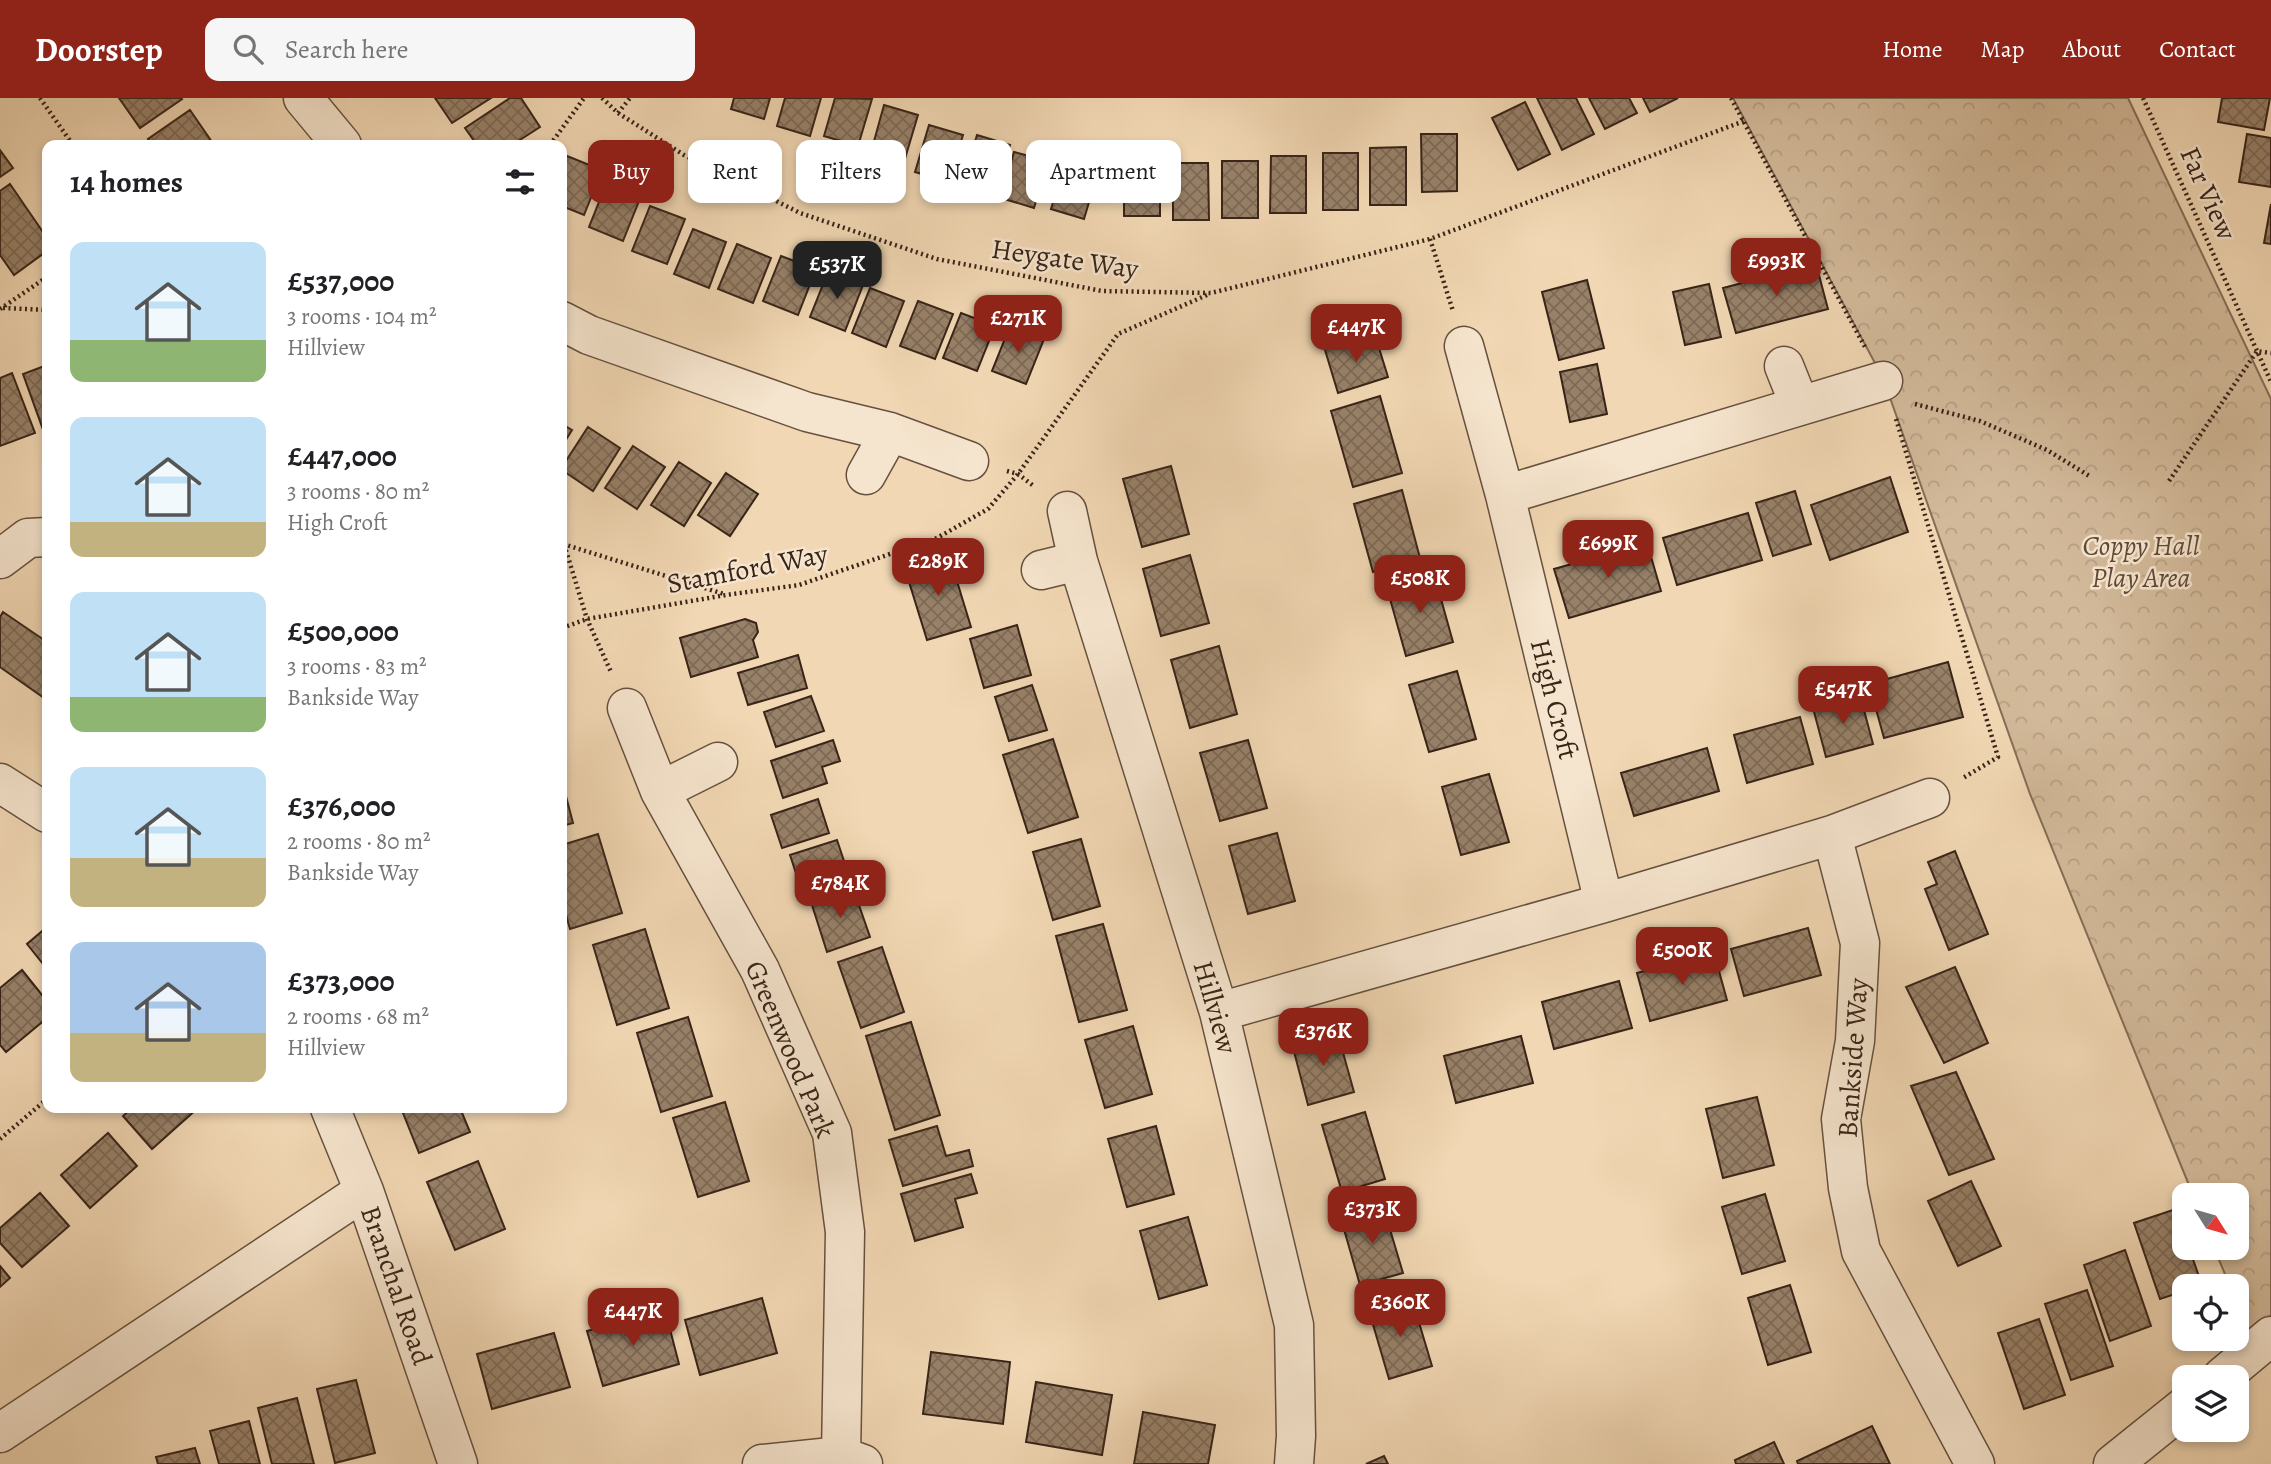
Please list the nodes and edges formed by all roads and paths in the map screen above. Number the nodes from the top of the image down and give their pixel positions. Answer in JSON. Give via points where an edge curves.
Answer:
{"nodes":[{"id":1,"x":40,"y":98,"type":"edge"},
{"id":2,"x":303,"y":98,"type":"edge"},
{"id":3,"x":584,"y":98,"type":"edge"},
{"id":4,"x":602,"y":98,"type":"edge"},
{"id":5,"x":630,"y":98,"type":"edge"},
{"id":6,"x":1731,"y":98,"type":"edge"},
{"id":7,"x":2143,"y":98,"type":"edge"},
{"id":8,"x":618,"y":113,"type":"junction"},
{"id":9,"x":1744,"y":121,"type":"junction"},
{"id":10,"x":69,"y":140,"type":"edge"},
{"id":11,"x":338,"y":140,"type":"edge"},
{"id":12,"x":554,"y":140,"type":"edge"},
{"id":13,"x":1430,"y":239,"type":"junction"},
{"id":14,"x":42,"y":280,"type":"edge"},
{"id":15,"x":1212,"y":293,"type":"junction"},
{"id":16,"x":1,"y":309,"type":"edge"},
{"id":17,"x":42,"y":310,"type":"edge"},
{"id":18,"x":567,"y":324,"type":"edge"},
{"id":19,"x":1464,"y":346,"type":"joint"},
{"id":20,"x":2257,"y":351,"type":"junction"},
{"id":21,"x":2271,"y":353,"type":"edge"},
{"id":22,"x":1784,"y":366,"type":"dead end"},
{"id":23,"x":2271,"y":382,"type":"edge"},
{"id":24,"x":1887,"y":389,"type":"junction"},
{"id":25,"x":1800,"y":406,"type":"junction"},
{"id":26,"x":890,"y":432,"type":"junction"},
{"id":27,"x":969,"y":461,"type":"dead end"},
{"id":28,"x":866,"y":475,"type":"dead end"},
{"id":29,"x":2091,"y":477,"type":"dead end"},
{"id":30,"x":2169,"y":481,"type":"dead end"},
{"id":31,"x":1505,"y":495,"type":"junction"},
{"id":32,"x":1067,"y":510,"type":"dead end"},
{"id":33,"x":42,"y":537,"type":"edge"},
{"id":34,"x":567,"y":547,"type":"edge"},
{"id":35,"x":0,"y":559,"type":"edge"},
{"id":36,"x":567,"y":560,"type":"edge"},
{"id":37,"x":1078,"y":561,"type":"junction"},
{"id":38,"x":1041,"y":570,"type":"dead end"},
{"id":39,"x":726,"y":595,"type":"junction"},
{"id":40,"x":587,"y":619,"type":"junction"},
{"id":41,"x":567,"y":626,"type":"edge"},
{"id":42,"x":627,"y":708,"type":"joint"},
{"id":43,"x":718,"y":762,"type":"dead end"},
{"id":44,"x":0,"y":783,"type":"edge"},
{"id":45,"x":660,"y":792,"type":"junction"},
{"id":46,"x":1930,"y":798,"type":"joint"},
{"id":47,"x":42,"y":810,"type":"edge"},
{"id":48,"x":1832,"y":835,"type":"junction"},
{"id":49,"x":1604,"y":903,"type":"junction"},
{"id":50,"x":1219,"y":1012,"type":"junction"},
{"id":51,"x":42,"y":1102,"type":"edge"},
{"id":52,"x":332,"y":1113,"type":"edge"},
{"id":53,"x":0,"y":1139,"type":"edge"},
{"id":54,"x":364,"y":1191,"type":"junction"},
{"id":55,"x":2271,"y":1336,"type":"edge"},
{"id":56,"x":2236,"y":1365,"type":"edge"},
{"id":57,"x":7,"y":1416,"type":"edge"},
{"id":58,"x":2172,"y":1417,"type":"edge"},
{"id":59,"x":852,"y":1460,"type":"edge"},
{"id":60,"x":458,"y":1464,"type":"edge"},
{"id":61,"x":762,"y":1464,"type":"edge"},
{"id":62,"x":1294,"y":1464,"type":"edge"},
{"id":63,"x":1975,"y":1464,"type":"edge"},
{"id":64,"x":2113,"y":1464,"type":"edge"}],
"edges":[{"from":1,"to":10,"type":"path"},
{"from":2,"to":11,"type":"street"},
{"from":3,"to":12,"type":"path"},
{"from":4,"to":8,"type":"path","name":"Heygate Way"},
{"from":5,"to":8,"type":"path"},
{"from":6,"to":9,"type":"path"},
{"from":7,"to":20,"type":"path","name":"Far View"},
{"from":8,"to":15,"type":"path","name":"Heygate Way","via":[[684,155],[800,213],[937,259],[1102,290]]},
{"from":9,"to":13,"type":"path","name":"Heygate Way"},
{"from":9,"to":24,"type":"path"},
{"from":13,"to":15,"type":"path","name":"Heygate Way"},
{"from":13,"to":19,"type":"path"},
{"from":14,"to":16,"type":"path"},
{"from":15,"to":39,"type":"path","name":"Stamford Way","via":[[1118,334],[988,509],[937,538],[799,585]]},
{"from":16,"to":17,"type":"path"},
{"from":18,"to":26,"type":"street","via":[[807,412]]},
{"from":19,"to":31,"type":"street","name":"High Croft"},
{"from":20,"to":21,"type":"path"},
{"from":20,"to":23,"type":"path","name":"Far View"},
{"from":20,"to":30,"type":"path"},
{"from":22,"to":25,"type":"street"},
{"from":24,"to":25,"type":"street"},
{"from":24,"to":29,"type":"path","via":[[1980,421],[2047,450]]},
{"from":24,"to":46,"type":"path","via":[[1998,757]]},
{"from":25,"to":31,"type":"street"},
{"from":26,"to":27,"type":"street"},
{"from":26,"to":28,"type":"street"},
{"from":31,"to":49,"type":"street","name":"High Croft"},
{"from":32,"to":37,"type":"street","name":"Hillview"},
{"from":33,"to":35,"type":"street","via":[[28,538]]},
{"from":34,"to":39,"type":"path"},
{"from":36,"to":40,"type":"path"},
{"from":37,"to":38,"type":"street"},
{"from":37,"to":50,"type":"street","name":"Hillview"},
{"from":39,"to":40,"type":"path","name":"Stamford Way"},
{"from":40,"to":41,"type":"path","name":"Stamford Way"},
{"from":40,"to":42,"type":"path"},
{"from":42,"to":45,"type":"street","name":"Greenwood Park"},
{"from":43,"to":45,"type":"street"},
{"from":44,"to":47,"type":"street"},
{"from":45,"to":59,"type":"street","name":"Greenwood Park","via":[[760,970],[832,1133],[845,1232]]},
{"from":46,"to":48,"type":"street"},
{"from":48,"to":49,"type":"street"},
{"from":48,"to":63,"type":"street","name":"Bankside Way","via":[[1860,943],[1855,1041],[1842,1119],[1848,1188],[1861,1251]]},
{"from":49,"to":50,"type":"street"},
{"from":50,"to":62,"type":"street","name":"Hillview","via":[[1294,1325]]},
{"from":51,"to":53,"type":"path"},
{"from":52,"to":54,"type":"street","name":"Branchal Road"},
{"from":54,"to":57,"type":"street"},
{"from":54,"to":60,"type":"street","name":"Branchal Road"},
{"from":55,"to":56,"type":"street"},
{"from":58,"to":64,"type":"street"},
{"from":59,"to":61,"type":"street"}]}
